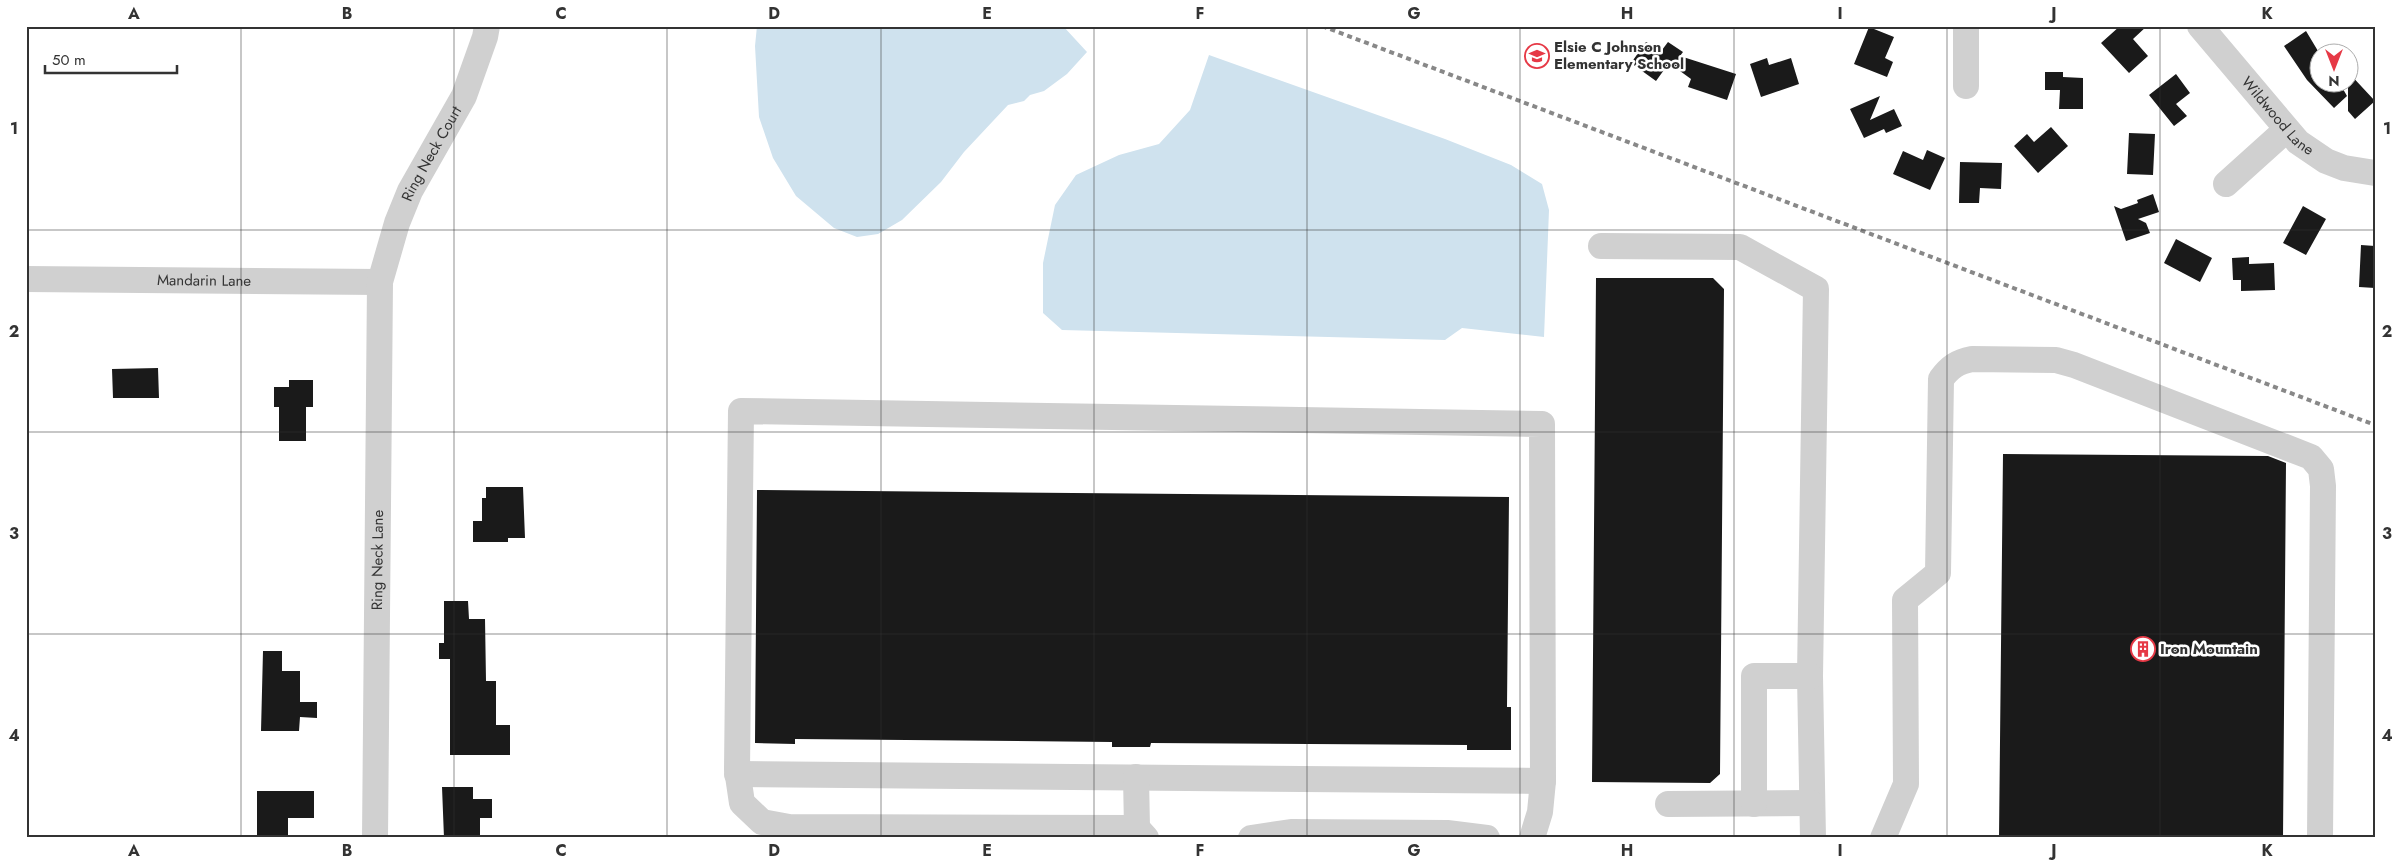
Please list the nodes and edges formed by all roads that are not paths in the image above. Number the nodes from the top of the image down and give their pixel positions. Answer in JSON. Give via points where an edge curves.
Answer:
{"nodes":[{"id":1,"x":486,"y":26,"type":"edge"},
{"id":2,"x":1966,"y":26,"type":"edge"},
{"id":3,"x":2200,"y":26,"type":"edge"},
{"id":4,"x":1966,"y":86,"type":"dead end"},
{"id":5,"x":2286,"y":130,"type":"junction"},
{"id":6,"x":2375,"y":173,"type":"edge"},
{"id":7,"x":2226,"y":184,"type":"dead end"},
{"id":8,"x":1601,"y":246,"type":"dead end"},
{"id":9,"x":26,"y":279,"type":"edge"},
{"id":10,"x":380,"y":282,"type":"junction"},
{"id":11,"x":1810,"y":676,"type":"junction"},
{"id":12,"x":737,"y":774,"type":"junction"},
{"id":13,"x":1136,"y":777,"type":"junction"},
{"id":14,"x":1543,"y":781,"type":"junction"},
{"id":15,"x":1812,"y":803,"type":"junction"},
{"id":16,"x":1668,"y":804,"type":"dead end"},
{"id":17,"x":1754,"y":804,"type":"junction"},
{"id":18,"x":1142,"y":833,"type":"edge"},
{"id":19,"x":375,"y":838,"type":"edge"},
{"id":20,"x":1251,"y":838,"type":"edge"},
{"id":21,"x":1487,"y":838,"type":"edge"},
{"id":22,"x":1532,"y":838,"type":"edge"},
{"id":23,"x":1814,"y":838,"type":"edge"},
{"id":24,"x":1883,"y":838,"type":"edge"},
{"id":25,"x":2320,"y":838,"type":"edge"}],
"edges":[{"from":1,"to":10,"type":"street","name":"Ring Neck Court","via":[[464,96],[410,192],[397,223]]},
{"from":2,"to":4,"type":"street"},
{"from":3,"to":5,"type":"street","name":"Wildwood Lane"},
{"from":5,"to":6,"type":"street","name":"Wildwood Lane","via":[[2326,161],[2352,170]]},
{"from":5,"to":7,"type":"street"},
{"from":8,"to":11,"type":"street","via":[[1740,247],[1816,289]]},
{"from":9,"to":10,"type":"street","name":"Mandarin Lane"},
{"from":10,"to":19,"type":"street","name":"Ring Neck Lane"},
{"from":11,"to":15,"type":"street"},
{"from":11,"to":17,"type":"street","via":[[1754,676]]},
{"from":12,"to":13,"type":"street"},
{"from":12,"to":14,"type":"street","via":[[741,411],[1542,424]]},
{"from":12,"to":18,"type":"street","via":[[742,803],[762,822],[789,827]]},
{"from":13,"to":14,"type":"street"},
{"from":13,"to":18,"type":"street"},
{"from":14,"to":22,"type":"street","via":[[1540,812]]},
{"from":15,"to":17,"type":"street"},
{"from":15,"to":23,"type":"street"},
{"from":16,"to":17,"type":"street"},
{"from":20,"to":21,"type":"street","via":[[1290,832],[1447,833]]},
{"from":24,"to":25,"type":"street","via":[[1906,784],[1905,600],[1938,573],[1941,379],[1958,362],[1972,359],[2056,360],[2074,365],[2312,456],[2321,469],[2323,486]]}]}
